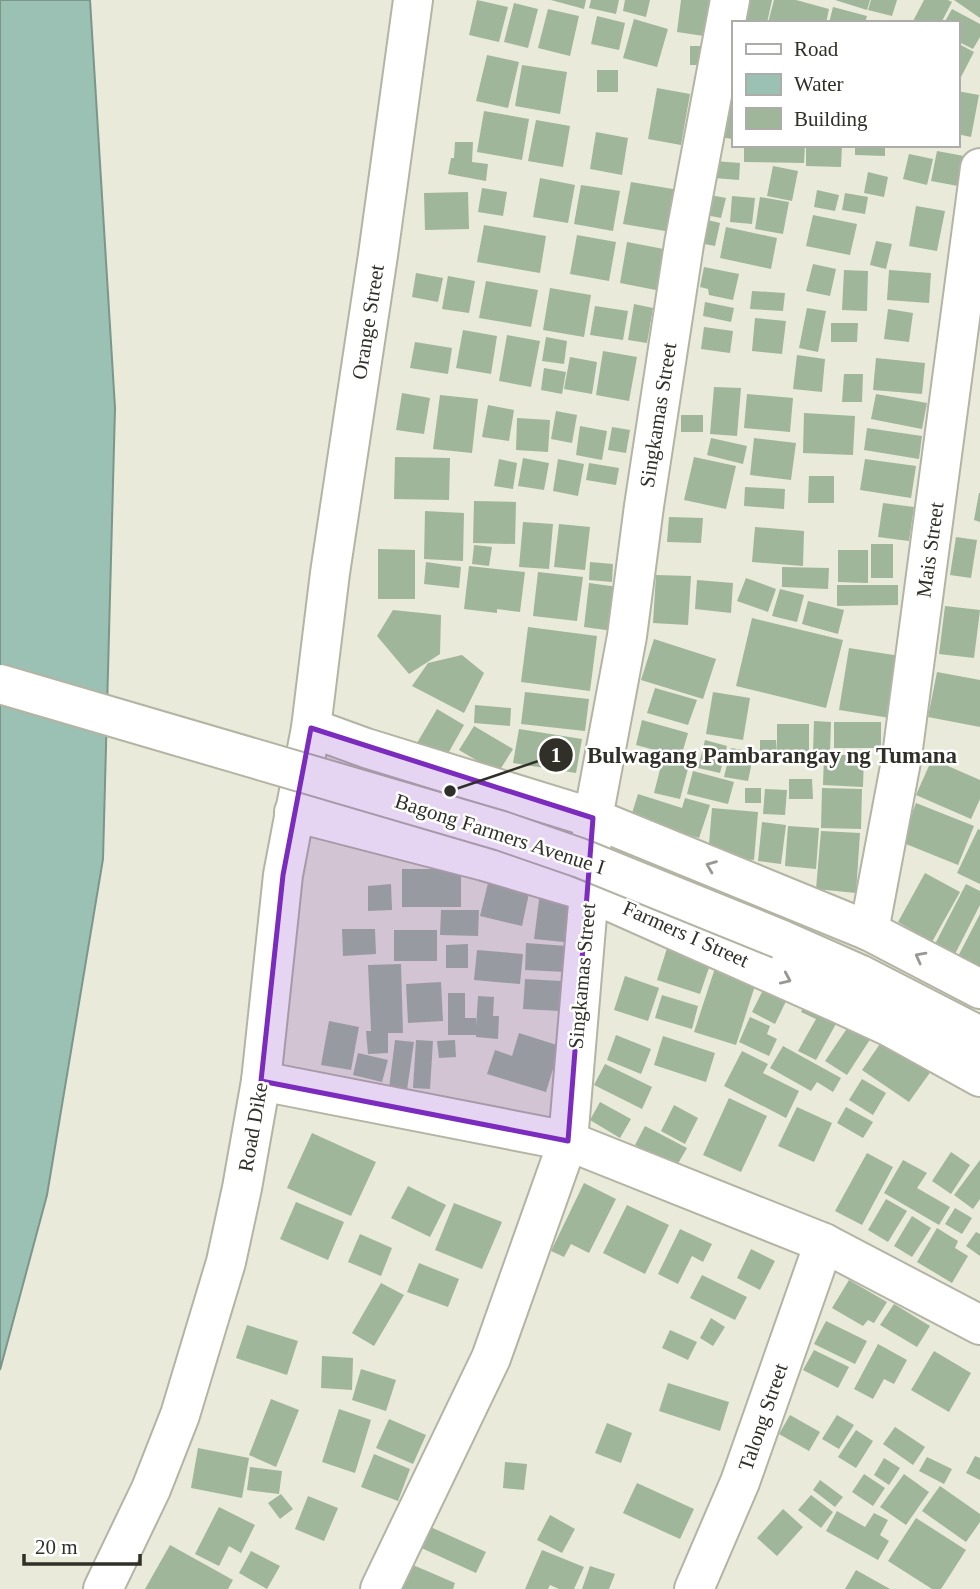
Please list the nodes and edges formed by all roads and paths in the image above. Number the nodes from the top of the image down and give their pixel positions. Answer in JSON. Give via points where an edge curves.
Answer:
{"nodes":[{"id":1,"x":413,"y":0,"type":"edge"},
{"id":2,"x":730,"y":0,"type":"edge"},
{"id":3,"x":980,"y":171,"type":"edge"},
{"id":4,"x":321,"y":644,"type":"joint"},
{"id":5,"x":0,"y":684,"type":"edge"},
{"id":6,"x":311,"y":727,"type":"junction"},
{"id":7,"x":294,"y":812,"type":"junction"},
{"id":8,"x":593,"y":818,"type":"junction"},
{"id":9,"x":589,"y":892,"type":"junction"},
{"id":10,"x":869,"y":931,"type":"junction"},
{"id":11,"x":980,"y":989,"type":"edge"},
{"id":12,"x":980,"y":1036,"type":"edge"},
{"id":13,"x":980,"y":1077,"type":"edge"},
{"id":14,"x":261,"y":1081,"type":"junction"},
{"id":15,"x":568,"y":1141,"type":"junction"},
{"id":16,"x":824,"y":1243,"type":"junction"},
{"id":17,"x":980,"y":1325,"type":"edge"},
{"id":18,"x":103,"y":1589,"type":"edge"},
{"id":19,"x":380,"y":1589,"type":"edge"},
{"id":20,"x":694,"y":1589,"type":"edge"}],
"edges":[{"from":1,"to":4,"type":"street","name":"Orange Street"},
{"from":2,"to":8,"type":"street","name":"Singkamas Street","via":[[684,244],[627,636]]},
{"from":3,"to":10,"type":"street","name":"Mais Street","via":[[902,755]]},
{"from":4,"to":6,"type":"street","name":"Road Dike"},
{"from":5,"to":12,"type":"street","name":"Bagong Farmers Avenue I","bridge":true,"via":[[580,858],[859,974]]},
{"from":6,"to":7,"type":"street","name":"Road Dike"},
{"from":6,"to":8,"type":"street"},
{"from":7,"to":9,"type":"street","name":"Farmers I Street"},
{"from":7,"to":14,"type":"street","name":"Road Dike"},
{"from":8,"to":9,"type":"street","name":"Singkamas Street"},
{"from":10,"to":8,"type":"street","one_way":true},
{"from":9,"to":13,"type":"street","name":"Farmers I Street","one_way":true,"via":[[888,1026]]},
{"from":9,"to":15,"type":"street","name":"Singkamas Street"},
{"from":11,"to":10,"type":"street","one_way":true},
{"from":14,"to":15,"type":"street"},
{"from":14,"to":18,"type":"street","name":"Road Dike","via":[[226,1262],[180,1415]]},
{"from":15,"to":16,"type":"street"},
{"from":15,"to":19,"type":"street","name":"Singkamas Street","via":[[491,1358]]},
{"from":16,"to":17,"type":"street"},
{"from":16,"to":20,"type":"street","name":"Talong Street","via":[[740,1482]]}]}
